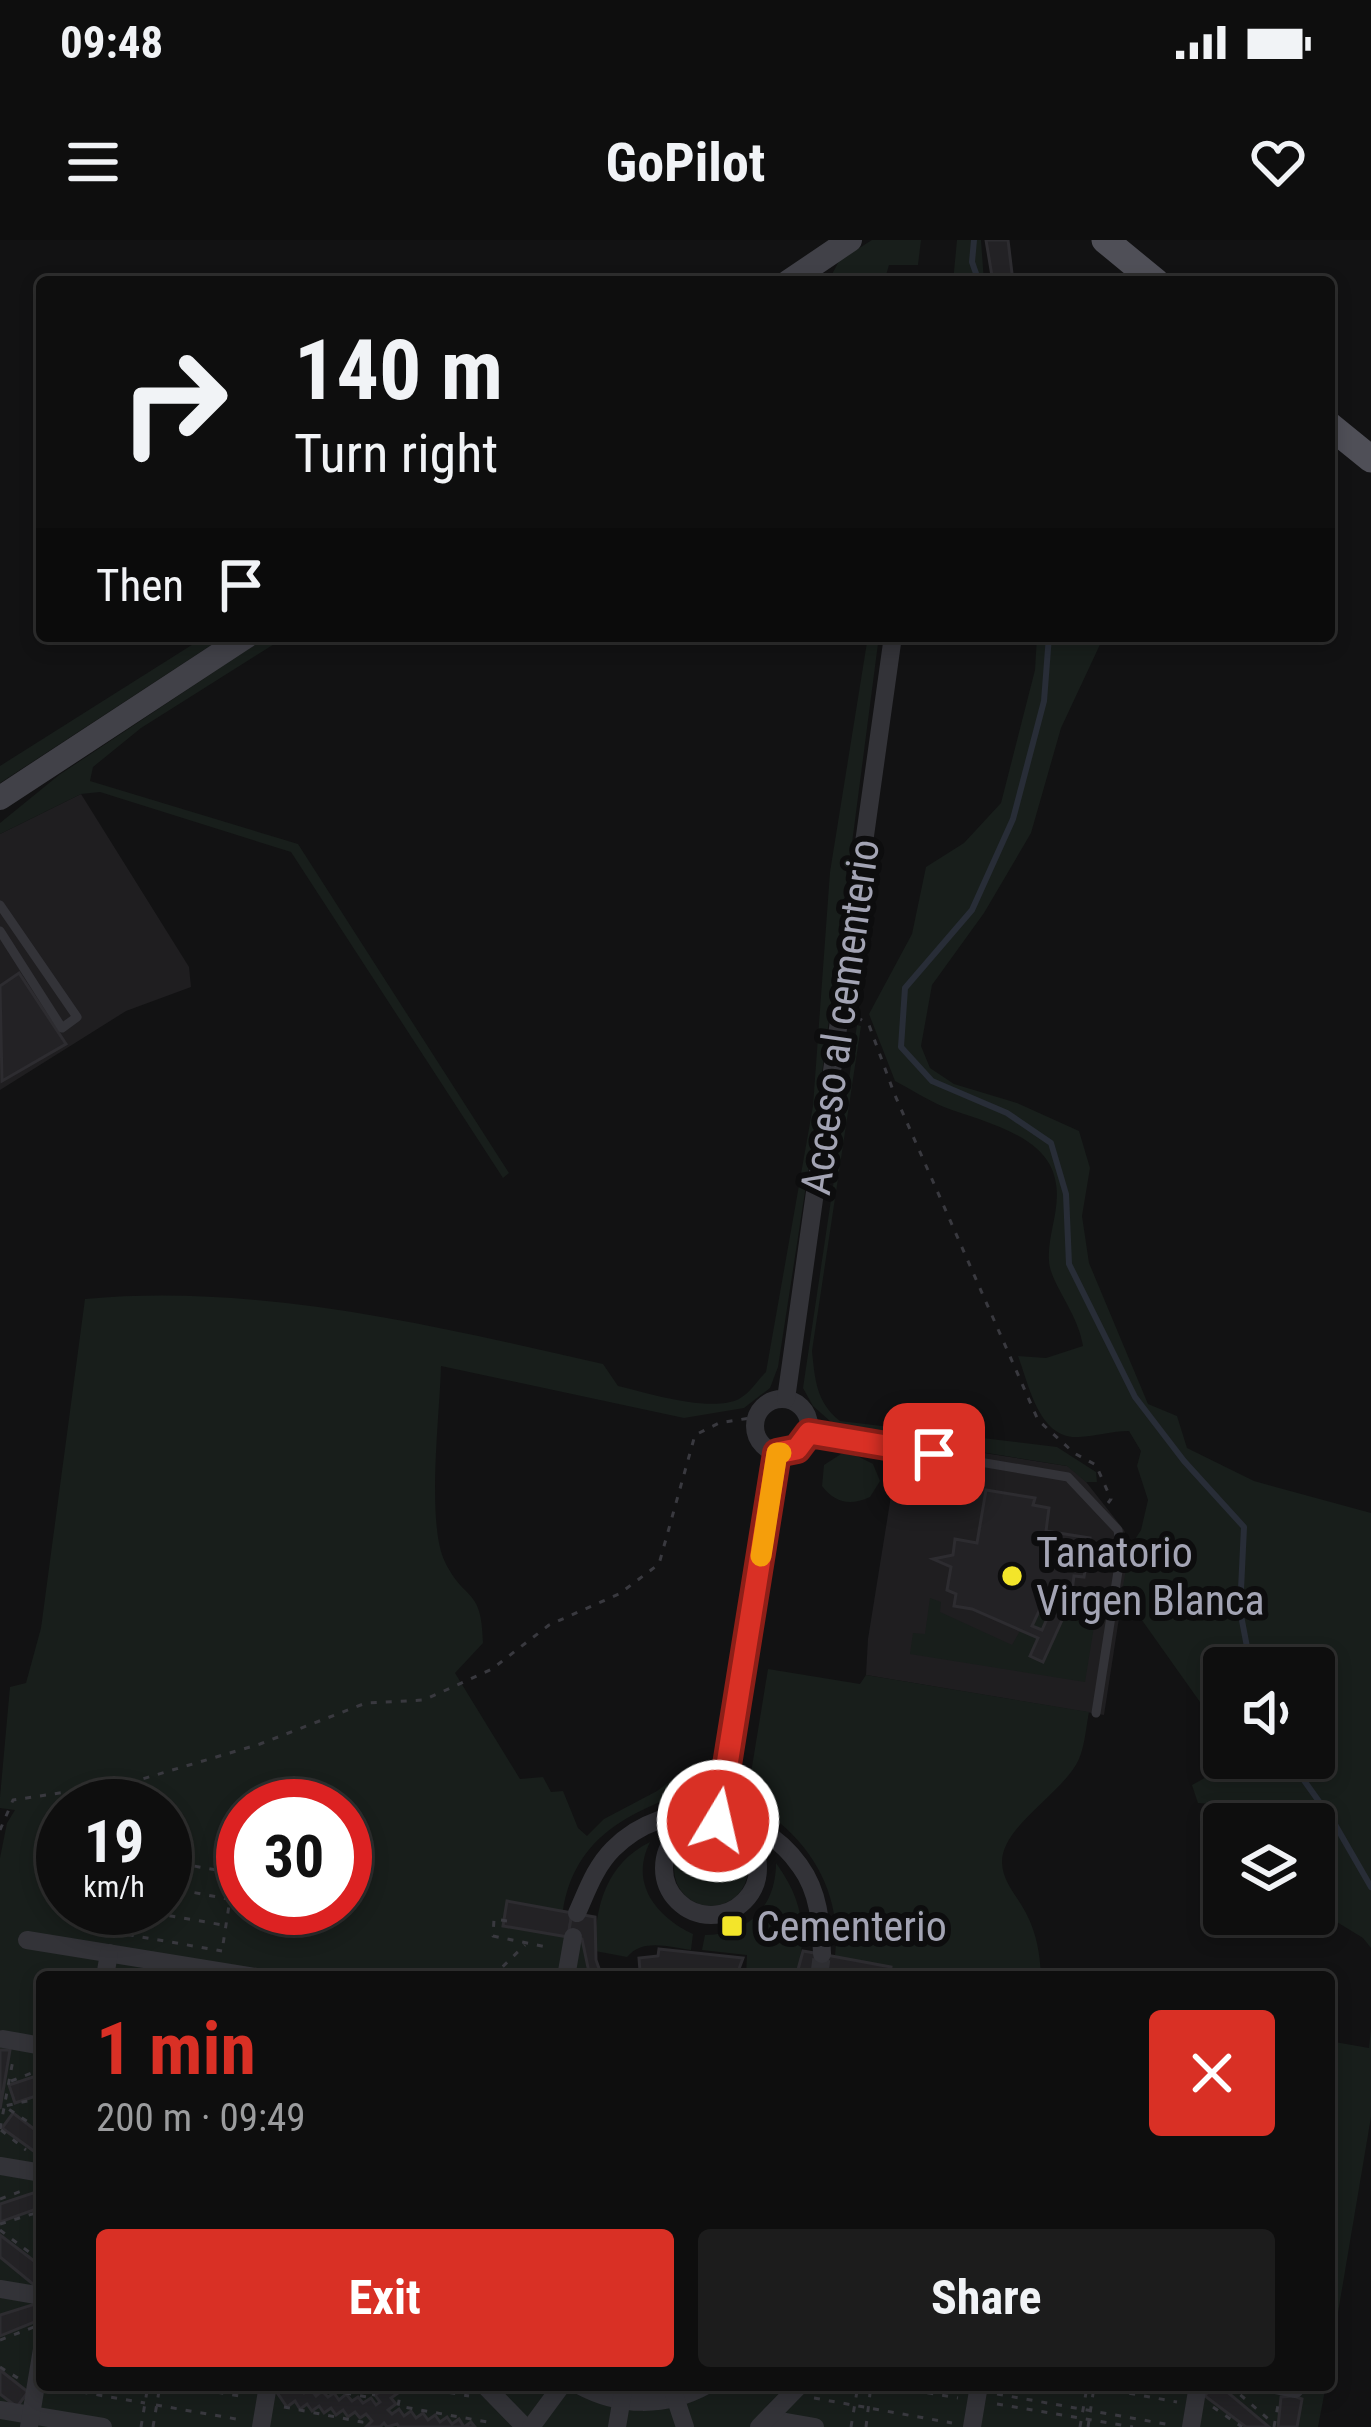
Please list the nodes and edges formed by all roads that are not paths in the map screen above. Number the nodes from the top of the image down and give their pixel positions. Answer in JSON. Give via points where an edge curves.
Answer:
{"nodes":[{"id":1,"x":1105,"y":240,"type":"edge"},
{"id":2,"x":844,"y":244,"type":"edge"},
{"id":3,"x":797,"y":276,"type":"edge"},
{"id":4,"x":824,"y":276,"type":"edge"},
{"id":5,"x":1149,"y":276,"type":"edge"},
{"id":6,"x":1335,"y":430,"type":"edge"},
{"id":7,"x":1371,"y":459,"type":"edge"},
{"id":8,"x":238,"y":642,"type":"edge"},
{"id":9,"x":892,"y":642,"type":"edge"},
{"id":10,"x":0,"y":797,"type":"edge"},
{"id":11,"x":0,"y":905,"type":"edge"},
{"id":12,"x":0,"y":931,"type":"edge"},
{"id":13,"x":786,"y":1399,"type":"junction"},
{"id":14,"x":809,"y":1433,"type":"junction"},
{"id":15,"x":777,"y":1453,"type":"junction"},
{"id":16,"x":1096,"y":1713,"type":"dead end"},
{"id":17,"x":718,"y":1817,"type":"junction"},
{"id":18,"x":577,"y":1913,"type":"dead end"},
{"id":19,"x":27,"y":1940,"type":"dead end"},
{"id":20,"x":572,"y":1944,"type":"road end"},
{"id":21,"x":109,"y":1953,"type":"junction"},
{"id":22,"x":821,"y":1954,"type":"tunnel mouth"},
{"id":23,"x":106,"y":1971,"type":"edge"},
{"id":24,"x":219,"y":1971,"type":"edge"},
{"id":25,"x":567,"y":1971,"type":"edge"},
{"id":26,"x":10,"y":2040,"type":"road end"},
{"id":27,"x":36,"y":2045,"type":"edge"},
{"id":28,"x":0,"y":2166,"type":"edge"},
{"id":29,"x":36,"y":2173,"type":"edge"},
{"id":30,"x":0,"y":2289,"type":"edge"},
{"id":31,"x":36,"y":2295,"type":"edge"},
{"id":32,"x":36,"y":2377,"type":"edge"},
{"id":33,"x":557,"y":2391,"type":"edge"},
{"id":34,"x":792,"y":2391,"type":"edge"},
{"id":35,"x":673,"y":2392,"type":"edge"},
{"id":36,"x":978,"y":2392,"type":"edge"},
{"id":37,"x":623,"y":2393,"type":"edge"},
{"id":38,"x":1197,"y":2395,"type":"edge"},
{"id":39,"x":494,"y":2408,"type":"edge"},
{"id":40,"x":0,"y":2410,"type":"edge"},
{"id":41,"x":30,"y":2421,"type":"edge"},
{"id":42,"x":764,"y":2423,"type":"edge"},
{"id":43,"x":103,"y":2427,"type":"edge"},
{"id":44,"x":528,"y":2427,"type":"edge"},
{"id":45,"x":617,"y":2427,"type":"edge"},
{"id":46,"x":685,"y":2427,"type":"edge"},
{"id":47,"x":815,"y":2427,"type":"edge"},
{"id":48,"x":972,"y":2427,"type":"edge"},
{"id":49,"x":1188,"y":2427,"type":"edge"}],
"edges":[{"from":1,"to":5,"type":"main road"},
{"from":2,"to":3,"type":"main road"},
{"from":2,"to":4,"type":"street"},
{"from":6,"to":7,"type":"main road"},
{"from":8,"to":10,"type":"main road"},
{"from":9,"to":13,"type":"street","name":"Acceso al cementerio"},
{"from":11,"to":12,"type":"lane","via":[[77,1017],[62,1028]]},
{"from":13,"to":14,"type":"street","via":[[805,1411]]},
{"from":13,"to":15,"type":"street","via":[[768,1402],[756,1417],[756,1436]]},
{"from":14,"to":15,"type":"street","via":[[797,1449]]},
{"from":14,"to":16,"type":"lane","via":[[1068,1478],[1118,1531],[1121,1552]]},
{"from":15,"to":17,"type":"street"},
{"from":17,"to":17,"type":"street","via":[[685,1828],[664,1859],[671,1895],[702,1915],[738,1908],[758,1878],[751,1842]]},
{"from":17,"to":18,"type":"street","via":[[643,1827],[614,1847]]},
{"from":17,"to":22,"type":"street","via":[[760,1830],[799,1864],[818,1905]]},
{"from":19,"to":21,"type":"street"},
{"from":20,"to":25,"type":"street"},
{"from":21,"to":23,"type":"street"},
{"from":21,"to":24,"type":"street"},
{"from":26,"to":27,"type":"street"},
{"from":28,"to":29,"type":"street"},
{"from":30,"to":31,"type":"street"},
{"from":32,"to":41,"type":"street"},
{"from":33,"to":44,"type":"street"},
{"from":34,"to":42,"type":"street"},
{"from":35,"to":37,"type":"street"},
{"from":35,"to":46,"type":"street"},
{"from":36,"to":48,"type":"street"},
{"from":37,"to":45,"type":"street"},
{"from":38,"to":49,"type":"street"},
{"from":39,"to":44,"type":"street"},
{"from":40,"to":41,"type":"street"},
{"from":41,"to":43,"type":"street"},
{"from":42,"to":47,"type":"street"}]}
